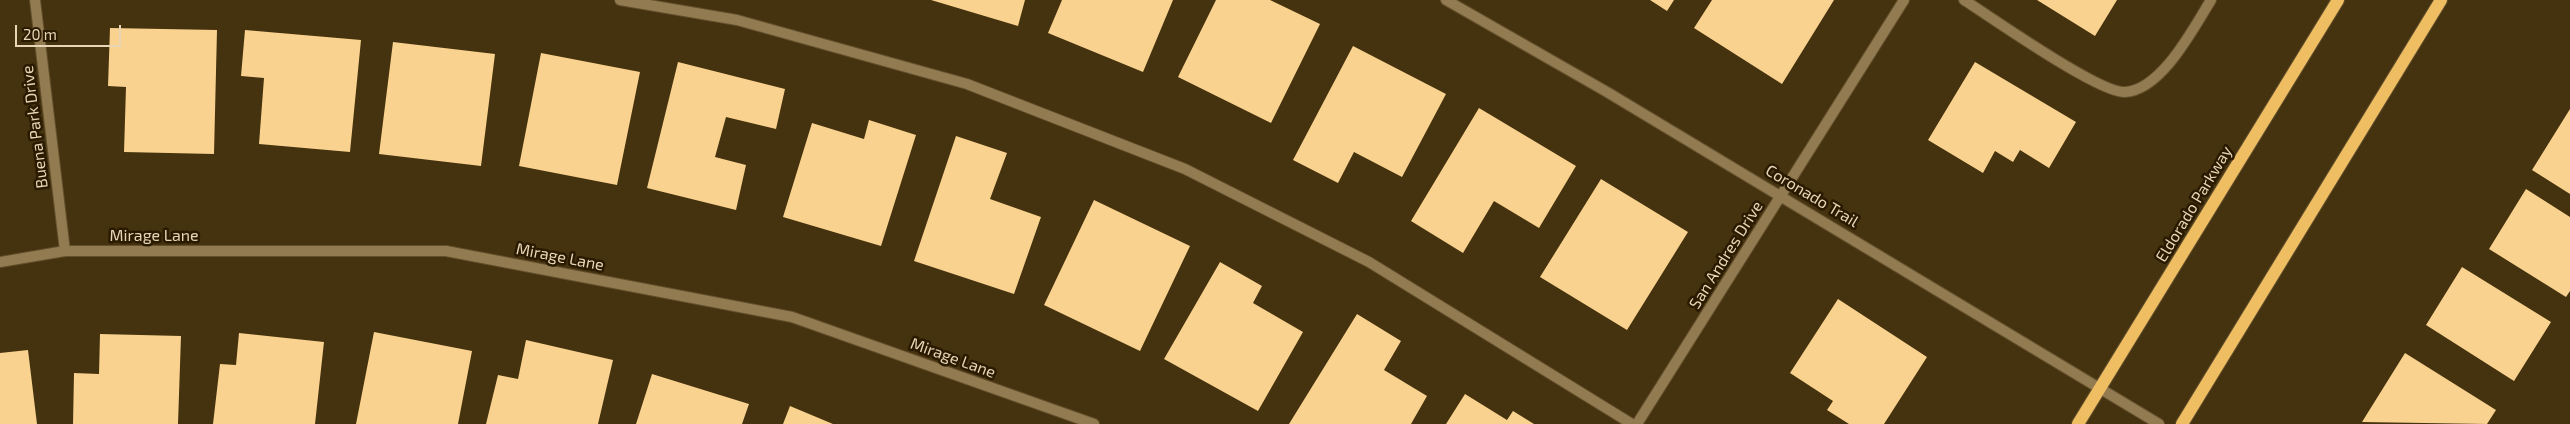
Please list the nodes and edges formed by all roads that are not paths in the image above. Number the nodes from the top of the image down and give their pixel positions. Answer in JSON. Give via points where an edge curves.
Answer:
{"nodes":[{"id":1,"x":35,"y":0,"type":"edge"},
{"id":2,"x":620,"y":0,"type":"edge"},
{"id":3,"x":1446,"y":0,"type":"edge"},
{"id":4,"x":1904,"y":0,"type":"edge"},
{"id":5,"x":1964,"y":0,"type":"edge"},
{"id":6,"x":2211,"y":0,"type":"edge"},
{"id":7,"x":2338,"y":0,"type":"edge"},
{"id":8,"x":2442,"y":0,"type":"edge"},
{"id":9,"x":1781,"y":195,"type":"junction"},
{"id":10,"x":65,"y":251,"type":"junction"},
{"id":11,"x":0,"y":262,"type":"edge"},
{"id":12,"x":2101,"y":388,"type":"junction"},
{"id":13,"x":1094,"y":424,"type":"edge"},
{"id":14,"x":1632,"y":424,"type":"edge"},
{"id":15,"x":1638,"y":424,"type":"edge"},
{"id":16,"x":2078,"y":424,"type":"edge"},
{"id":17,"x":2159,"y":424,"type":"edge"},
{"id":18,"x":2182,"y":424,"type":"edge"}],
"edges":[{"from":1,"to":10,"type":"street","name":"Buena Park Drive"},
{"from":2,"to":14,"type":"street","via":[[737,20],[967,84],[1185,169],[1369,262]]},
{"from":3,"to":9,"type":"street","name":"Coronado Trail"},
{"from":4,"to":9,"type":"street","name":"San Andres Drive"},
{"from":5,"to":6,"type":"street","via":[[2096,84],[2125,92],[2144,86],[2161,72],[2178,52]]},
{"from":7,"to":12,"type":"main road","name":"Eldorado Parkway"},
{"from":8,"to":18,"type":"main road"},
{"from":9,"to":12,"type":"street","name":"Coronado Trail"},
{"from":9,"to":15,"type":"street","name":"San Andres Drive"},
{"from":10,"to":11,"type":"street","name":"Mirage Lane"},
{"from":10,"to":13,"type":"street","name":"Mirage Lane","via":[[446,251],[792,317]]},
{"from":12,"to":16,"type":"main road","name":"Eldorado Parkway"},
{"from":12,"to":17,"type":"street","name":"Coronado Trail"}]}
